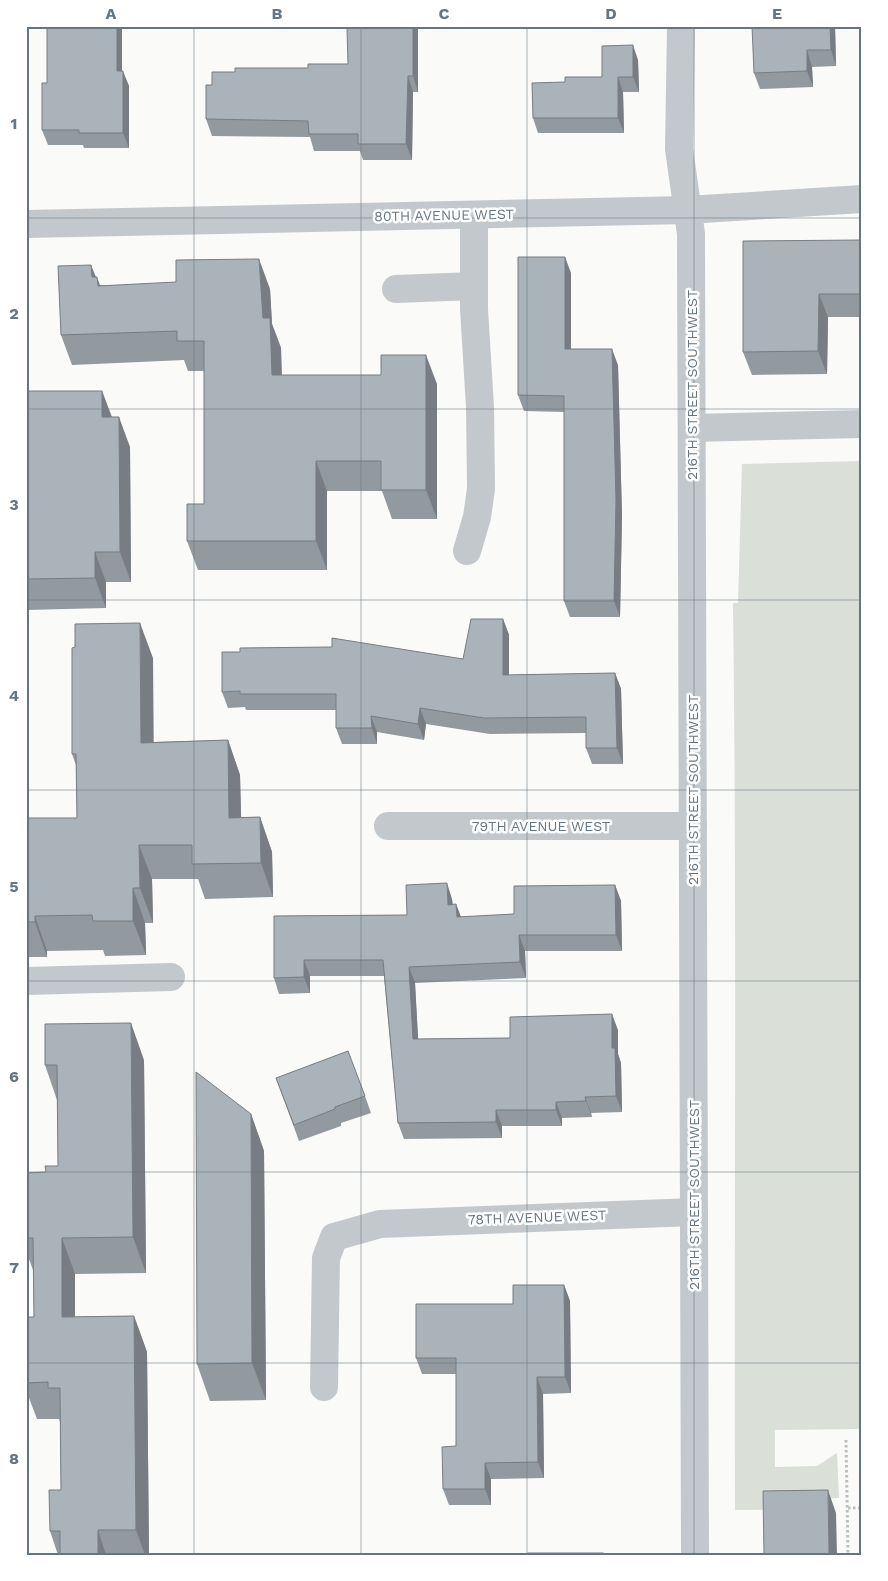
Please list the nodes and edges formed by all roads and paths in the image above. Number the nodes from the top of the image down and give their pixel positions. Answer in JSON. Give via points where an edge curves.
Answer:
{"nodes":[{"id":1,"x":681,"y":26,"type":"edge"},
{"id":2,"x":862,"y":199,"type":"edge"},
{"id":3,"x":687,"y":210,"type":"junction"},
{"id":4,"x":474,"y":215,"type":"junction"},
{"id":5,"x":26,"y":224,"type":"edge"},
{"id":6,"x":474,"y":286,"type":"junction"},
{"id":7,"x":396,"y":289,"type":"dead end"},
{"id":8,"x":862,"y":424,"type":"edge"},
{"id":9,"x":692,"y":428,"type":"junction"},
{"id":10,"x":468,"y":551,"type":"dead end"},
{"id":11,"x":388,"y":826,"type":"dead end"},
{"id":12,"x":693,"y":826,"type":"junction"},
{"id":13,"x":171,"y":977,"type":"dead end"},
{"id":14,"x":26,"y":981,"type":"edge"},
{"id":15,"x":694,"y":1212,"type":"junction"},
{"id":16,"x":324,"y":1387,"type":"dead end"},
{"id":17,"x":846,"y":1440,"type":"dead end"},
{"id":18,"x":848,"y":1508,"type":"junction"},
{"id":19,"x":862,"y":1508,"type":"edge"},
{"id":20,"x":695,"y":1555,"type":"edge"},
{"id":21,"x":848,"y":1555,"type":"edge"}],
"edges":[{"from":1,"to":3,"type":"street","name":"216TH STREET SOUTHWEST","via":[[680,150]]},
{"from":2,"to":3,"type":"street","name":"80TH AVENUE WEST"},
{"from":3,"to":4,"type":"street","name":"80TH AVENUE WEST"},
{"from":3,"to":9,"type":"street","name":"216TH STREET SOUTHWEST","via":[[691,234]]},
{"from":4,"to":5,"type":"street","name":"80TH AVENUE WEST"},
{"from":4,"to":6,"type":"street"},
{"from":6,"to":7,"type":"street"},
{"from":6,"to":10,"type":"street","via":[[481,490],[478,517]]},
{"from":8,"to":9,"type":"street"},
{"from":9,"to":12,"type":"street","name":"216TH STREET SOUTHWEST"},
{"from":11,"to":12,"type":"street","name":"79TH AVENUE WEST"},
{"from":12,"to":15,"type":"street","name":"216TH STREET SOUTHWEST"},
{"from":13,"to":14,"type":"street"},
{"from":15,"to":16,"type":"street","name":"78TH AVENUE WEST","via":[[380,1224],[334,1237],[326,1258]]},
{"from":15,"to":20,"type":"street","name":"216TH STREET SOUTHWEST"},
{"from":17,"to":18,"type":"path"},
{"from":18,"to":19,"type":"path"},
{"from":18,"to":21,"type":"path"}]}
